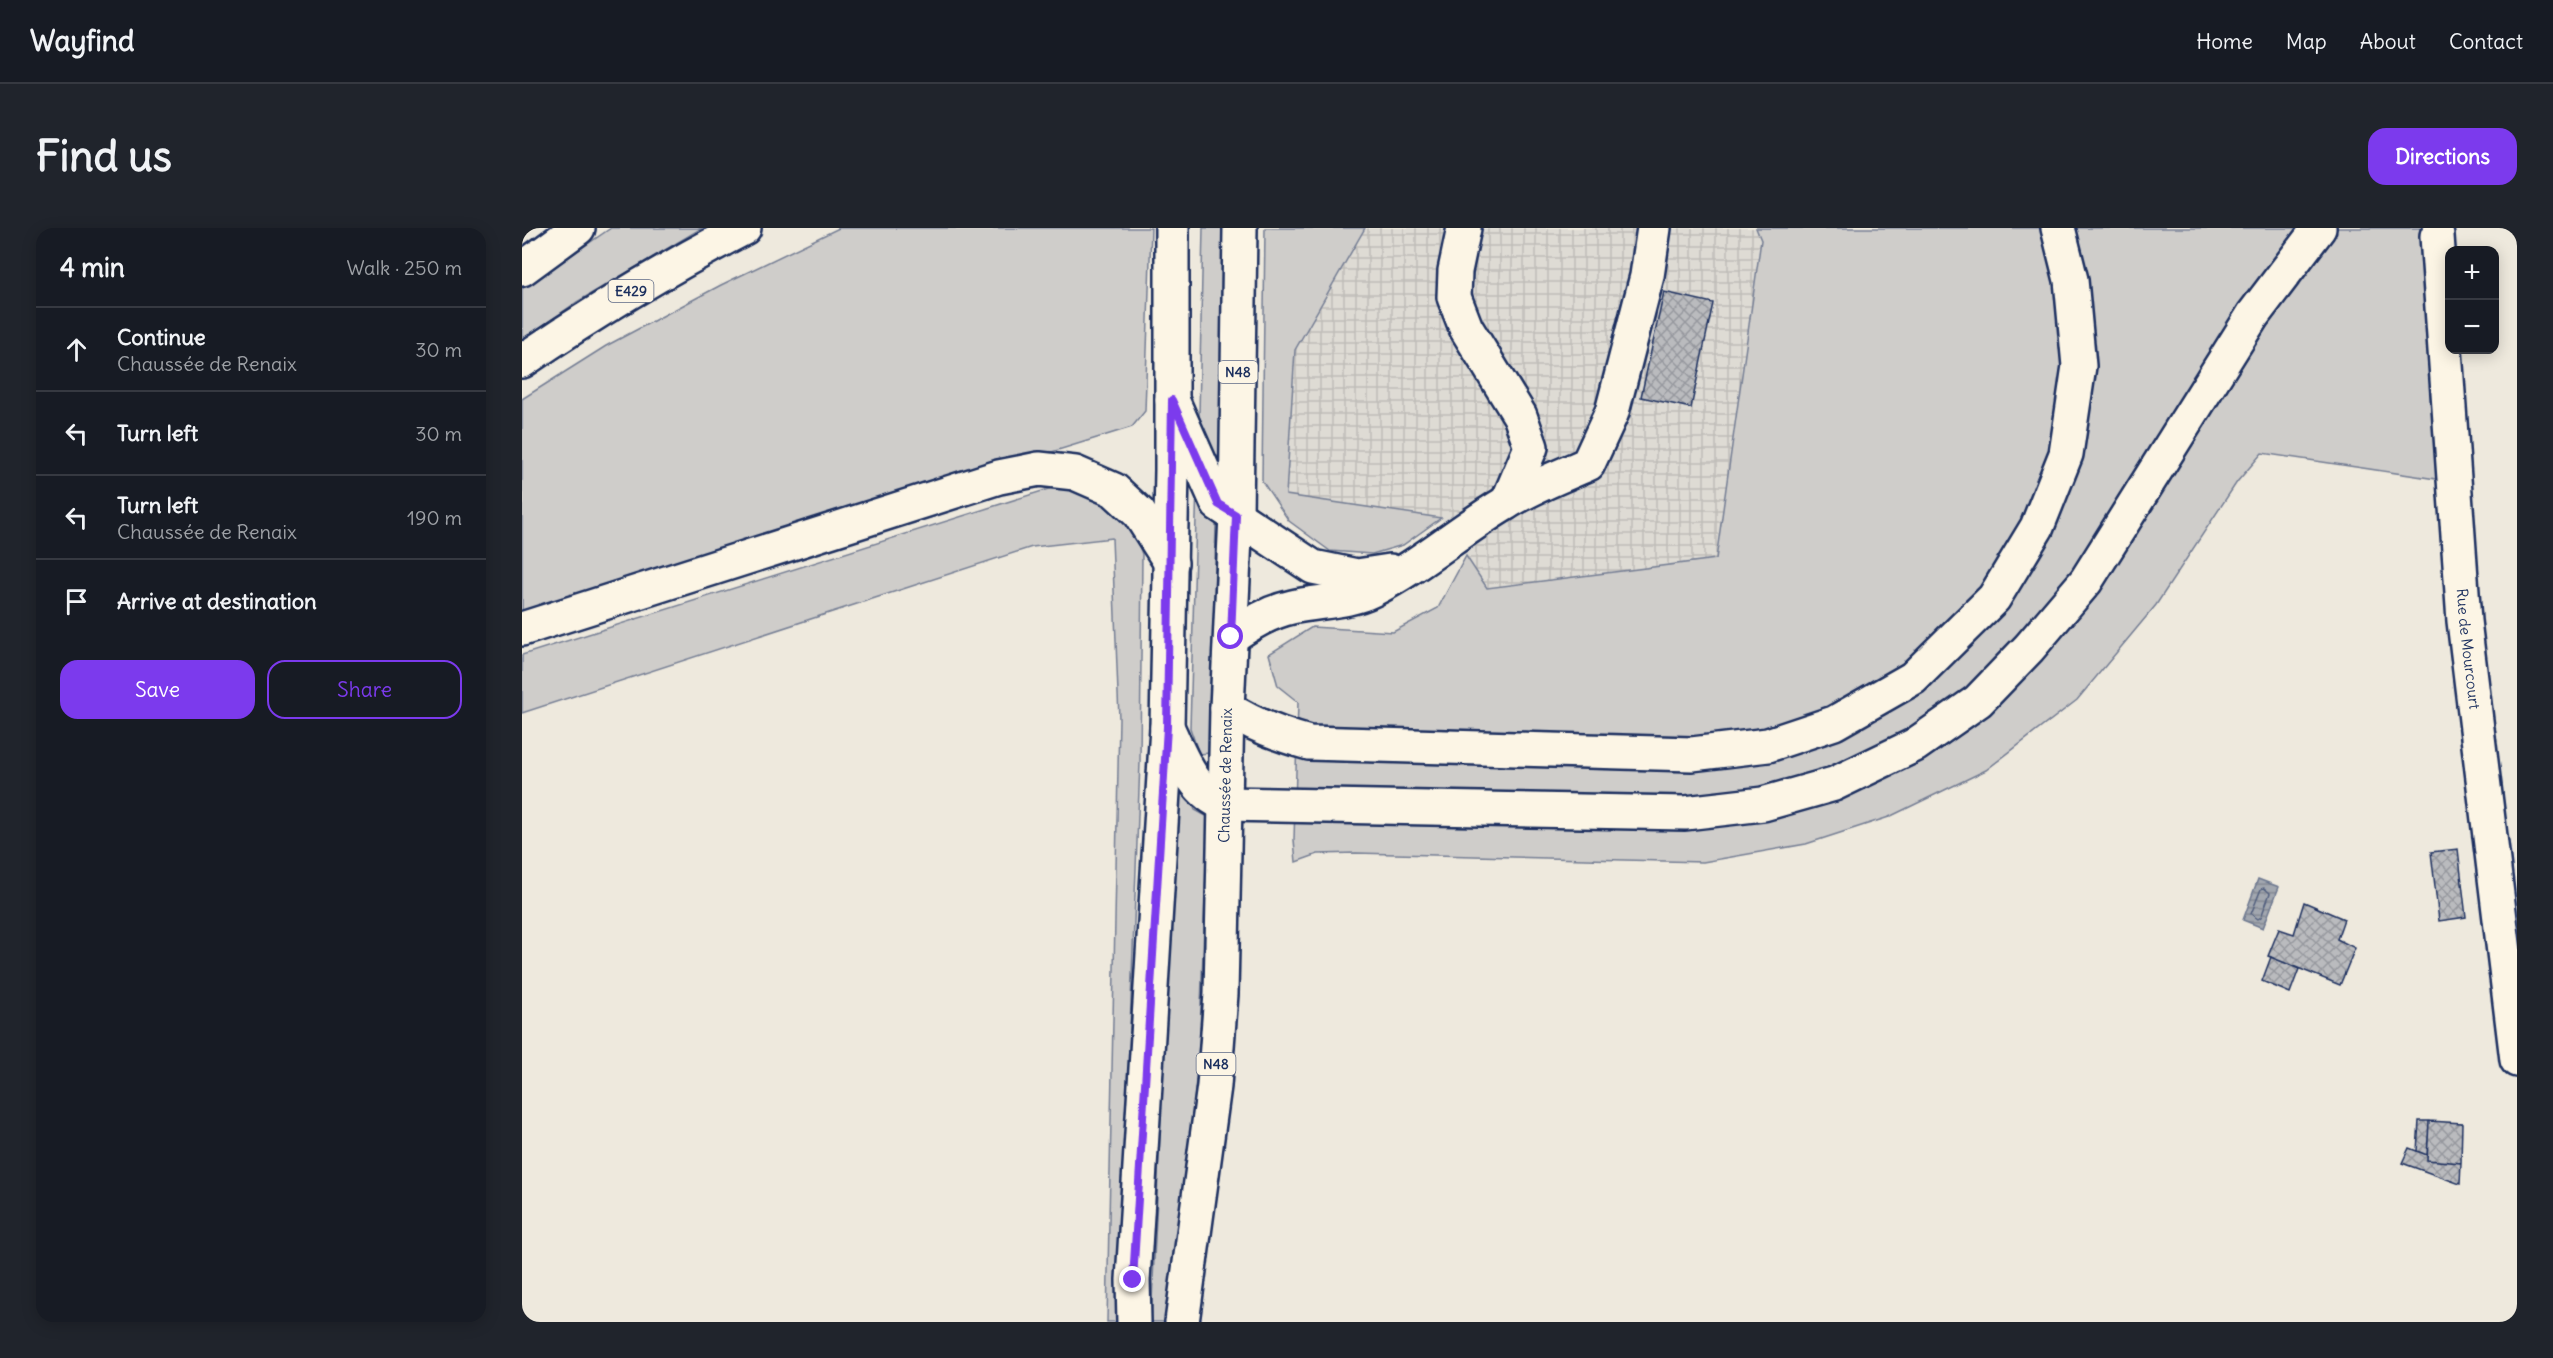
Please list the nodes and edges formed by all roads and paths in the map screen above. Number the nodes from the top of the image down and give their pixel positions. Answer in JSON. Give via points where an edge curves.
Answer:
{"nodes":[{"id":1,"x":578,"y":228,"type":"edge"},
{"id":2,"x":744,"y":228,"type":"edge"},
{"id":3,"x":1172,"y":228,"type":"edge"},
{"id":4,"x":1240,"y":228,"type":"edge"},
{"id":5,"x":1464,"y":228,"type":"edge"},
{"id":6,"x":1654,"y":228,"type":"edge"},
{"id":7,"x":2058,"y":228,"type":"edge"},
{"id":8,"x":2319,"y":228,"type":"edge"},
{"id":9,"x":2437,"y":236,"type":"dead end"},
{"id":10,"x":522,"y":269,"type":"edge"},
{"id":11,"x":522,"y":361,"type":"edge"},
{"id":12,"x":1172,"y":400,"type":"junction"},
{"id":13,"x":1508,"y":501,"type":"junction"},
{"id":14,"x":1236,"y":515,"type":"junction"},
{"id":15,"x":1171,"y":563,"type":"junction"},
{"id":16,"x":1409,"y":568,"type":"junction"},
{"id":17,"x":522,"y":629,"type":"edge"},
{"id":18,"x":1231,"y":637,"type":"junction"},
{"id":19,"x":1227,"y":708,"type":"junction"},
{"id":20,"x":1167,"y":727,"type":"junction"},
{"id":21,"x":1225,"y":804,"type":"junction"},
{"id":22,"x":2517,"y":1060,"type":"edge"},
{"id":23,"x":1134,"y":1322,"type":"edge"},
{"id":24,"x":1182,"y":1322,"type":"edge"}],
"edges":[{"from":1,"to":10,"type":"main road"},
{"from":2,"to":11,"type":"main road","number":"E429","via":[[579,322]]},
{"from":3,"to":12,"type":"main road"},
{"from":4,"to":14,"type":"main road","name":"Chaussée de Renaix","number":"N48"},
{"from":5,"to":13,"type":"main road","via":[[1454,297],[1466,328],[1520,416],[1531,447]]},
{"from":6,"to":13,"type":"main road","via":[[1647,276],[1612,412],[1588,464]]},
{"from":7,"to":19,"type":"main road","via":[[2071,280],[2079,366],[2066,454],[2037,527],[1994,597],[1914,678],[1834,723],[1767,745],[1692,754],[1309,744],[1257,725]]},
{"from":8,"to":21,"type":"main road","via":[[2253,315],[2086,581],[1978,702],[1916,745],[1834,784],[1762,804],[1685,813]]},
{"from":9,"to":22,"type":"main road","name":"Rue de Mourcourt","via":[[2464,621]]},
{"from":12,"to":14,"type":"main road","via":[[1218,504]]},
{"from":12,"to":15,"type":"main road"},
{"from":13,"to":16,"type":"main road"},
{"from":14,"to":16,"type":"main road","via":[[1313,567],[1357,576]]},
{"from":14,"to":18,"type":"main road","name":"Chaussée de Renaix","number":"N48"},
{"from":15,"to":17,"type":"main road","via":[[1139,513],[1114,490],[1074,473],[1039,469],[999,477]]},
{"from":15,"to":20,"type":"main road"},
{"from":16,"to":18,"type":"main road","via":[[1370,591],[1292,607],[1258,619]]},
{"from":18,"to":19,"type":"main road","name":"Chaussée de Renaix","number":"N48"},
{"from":19,"to":21,"type":"main road","name":"Chaussée de Renaix","number":"N48"},
{"from":20,"to":21,"type":"main road","via":[[1190,775],[1213,800]]},
{"from":20,"to":23,"type":"main road","via":[[1133,1280]]},
{"from":21,"to":24,"type":"main road","name":"Chaussée de Renaix","number":"N48","via":[[1221,994],[1214,1086]]}]}
